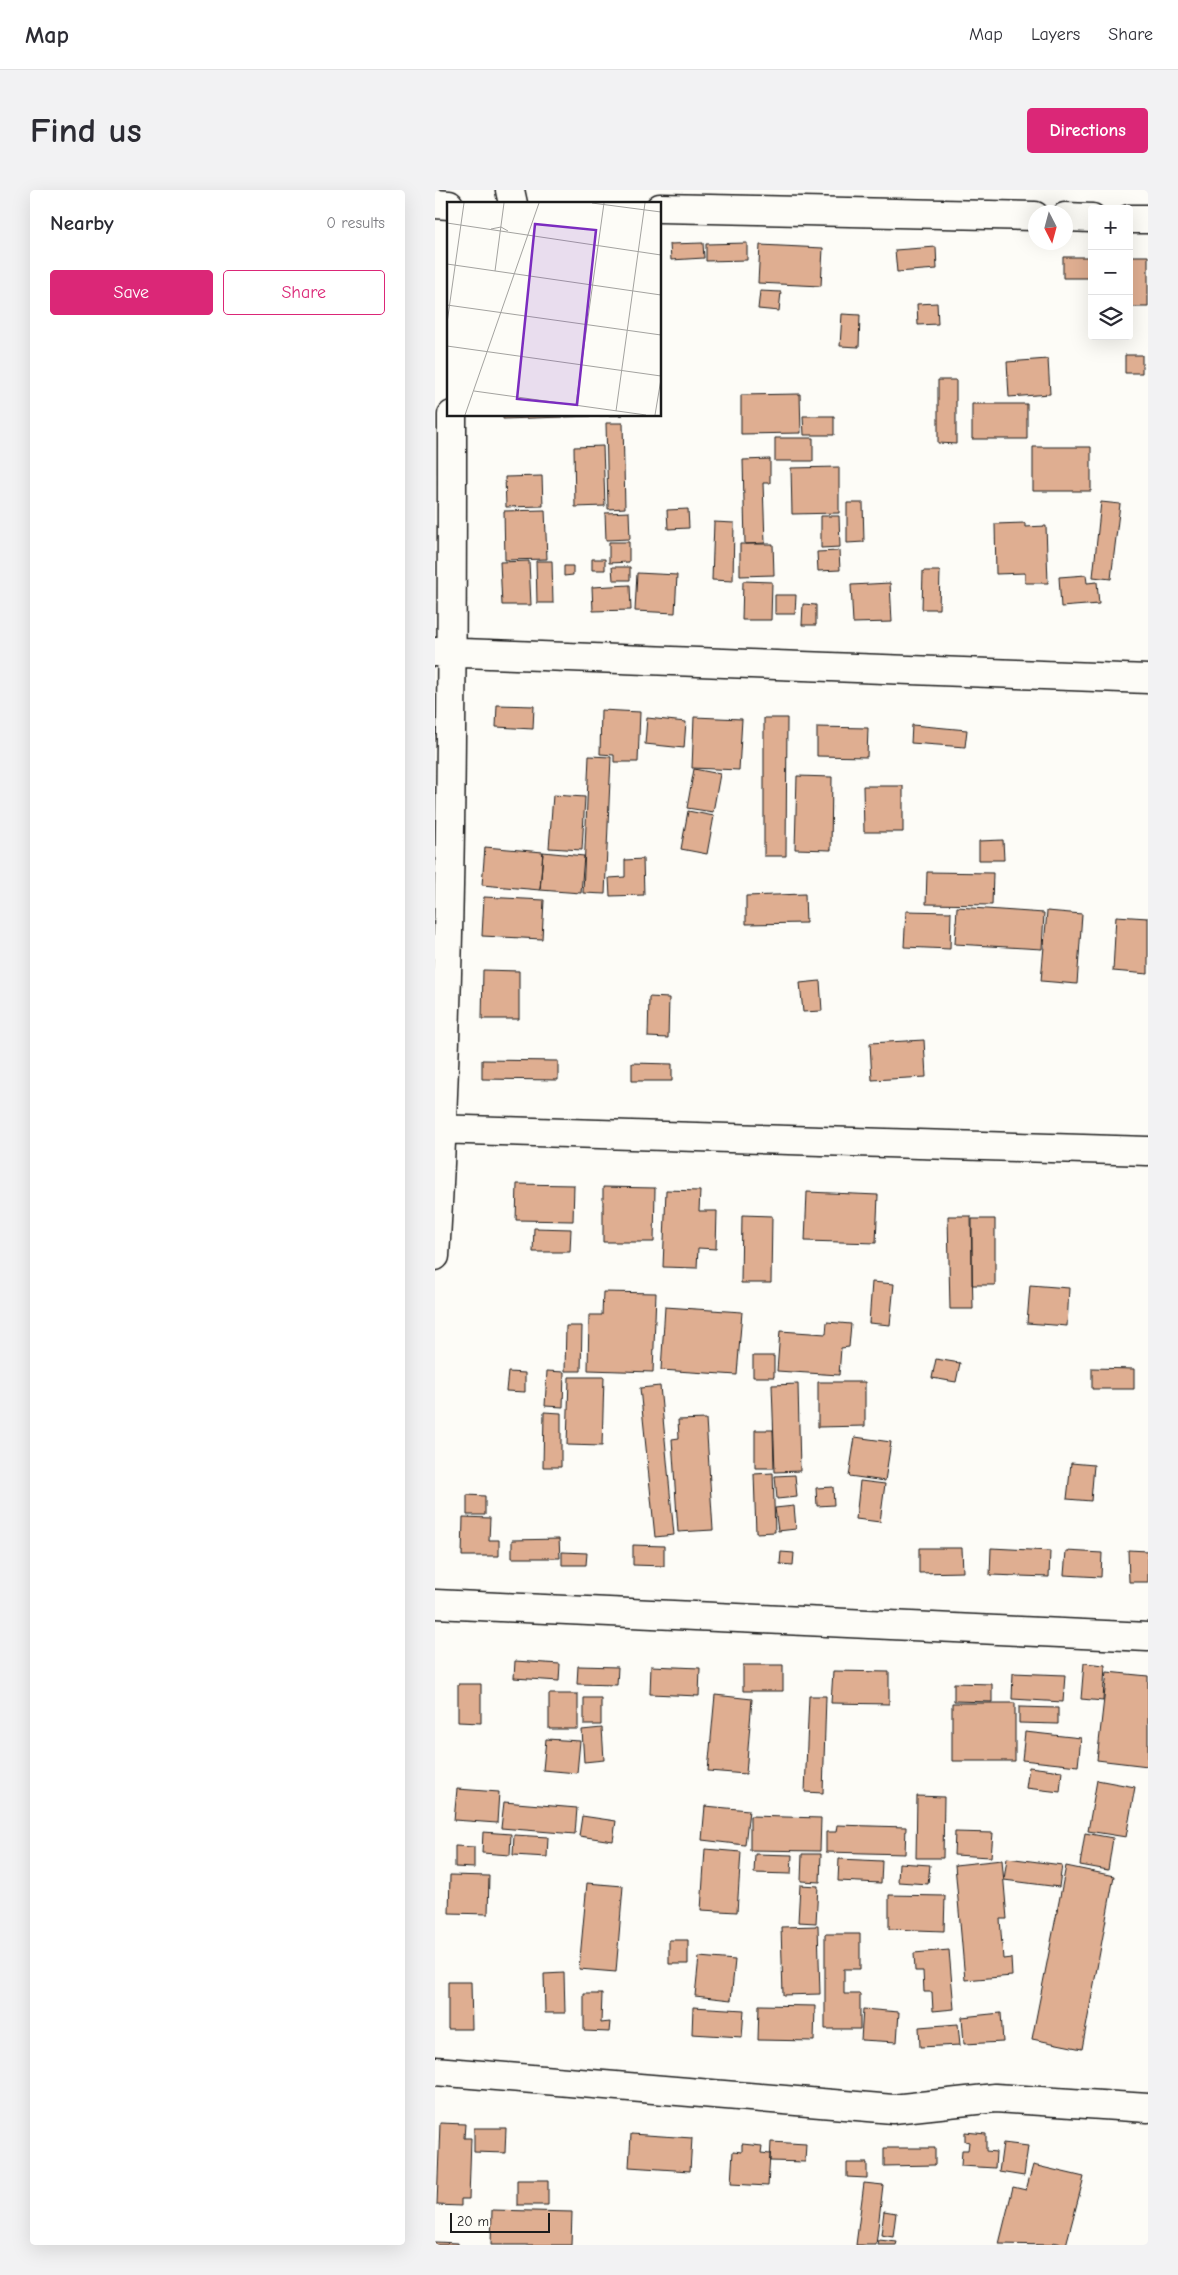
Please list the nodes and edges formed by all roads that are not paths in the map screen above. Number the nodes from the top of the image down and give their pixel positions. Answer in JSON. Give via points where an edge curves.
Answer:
{"nodes":[{"id":1,"x":661,"y":208,"type":"edge"},
{"id":2,"x":1028,"y":216,"type":"edge"},
{"id":3,"x":1073,"y":217,"type":"edge"},
{"id":4,"x":1088,"y":218,"type":"edge"},
{"id":5,"x":1133,"y":219,"type":"edge"},
{"id":6,"x":1148,"y":219,"type":"edge"},
{"id":7,"x":452,"y":416,"type":"edge"},
{"id":8,"x":444,"y":652,"type":"edge"},
{"id":9,"x":1148,"y":680,"type":"edge"},
{"id":10,"x":439,"y":1129,"type":"edge"},
{"id":11,"x":1148,"y":1151,"type":"edge"},
{"id":12,"x":435,"y":1256,"type":"edge"},
{"id":13,"x":435,"y":1604,"type":"edge"},
{"id":14,"x":1148,"y":1637,"type":"edge"},
{"id":15,"x":435,"y":2071,"type":"edge"},
{"id":16,"x":1148,"y":2108,"type":"edge"}],
"edges":[{"from":1,"to":2,"type":"street"},
{"from":3,"to":4,"type":"street"},
{"from":5,"to":6,"type":"street"},
{"from":7,"to":8,"type":"street"},
{"from":8,"to":9,"type":"street"},
{"from":8,"to":10,"type":"street"},
{"from":10,"to":11,"type":"street"},
{"from":10,"to":12,"type":"street"},
{"from":13,"to":14,"type":"street"},
{"from":15,"to":16,"type":"street","via":[[893,2109],[995,2098]]}]}
